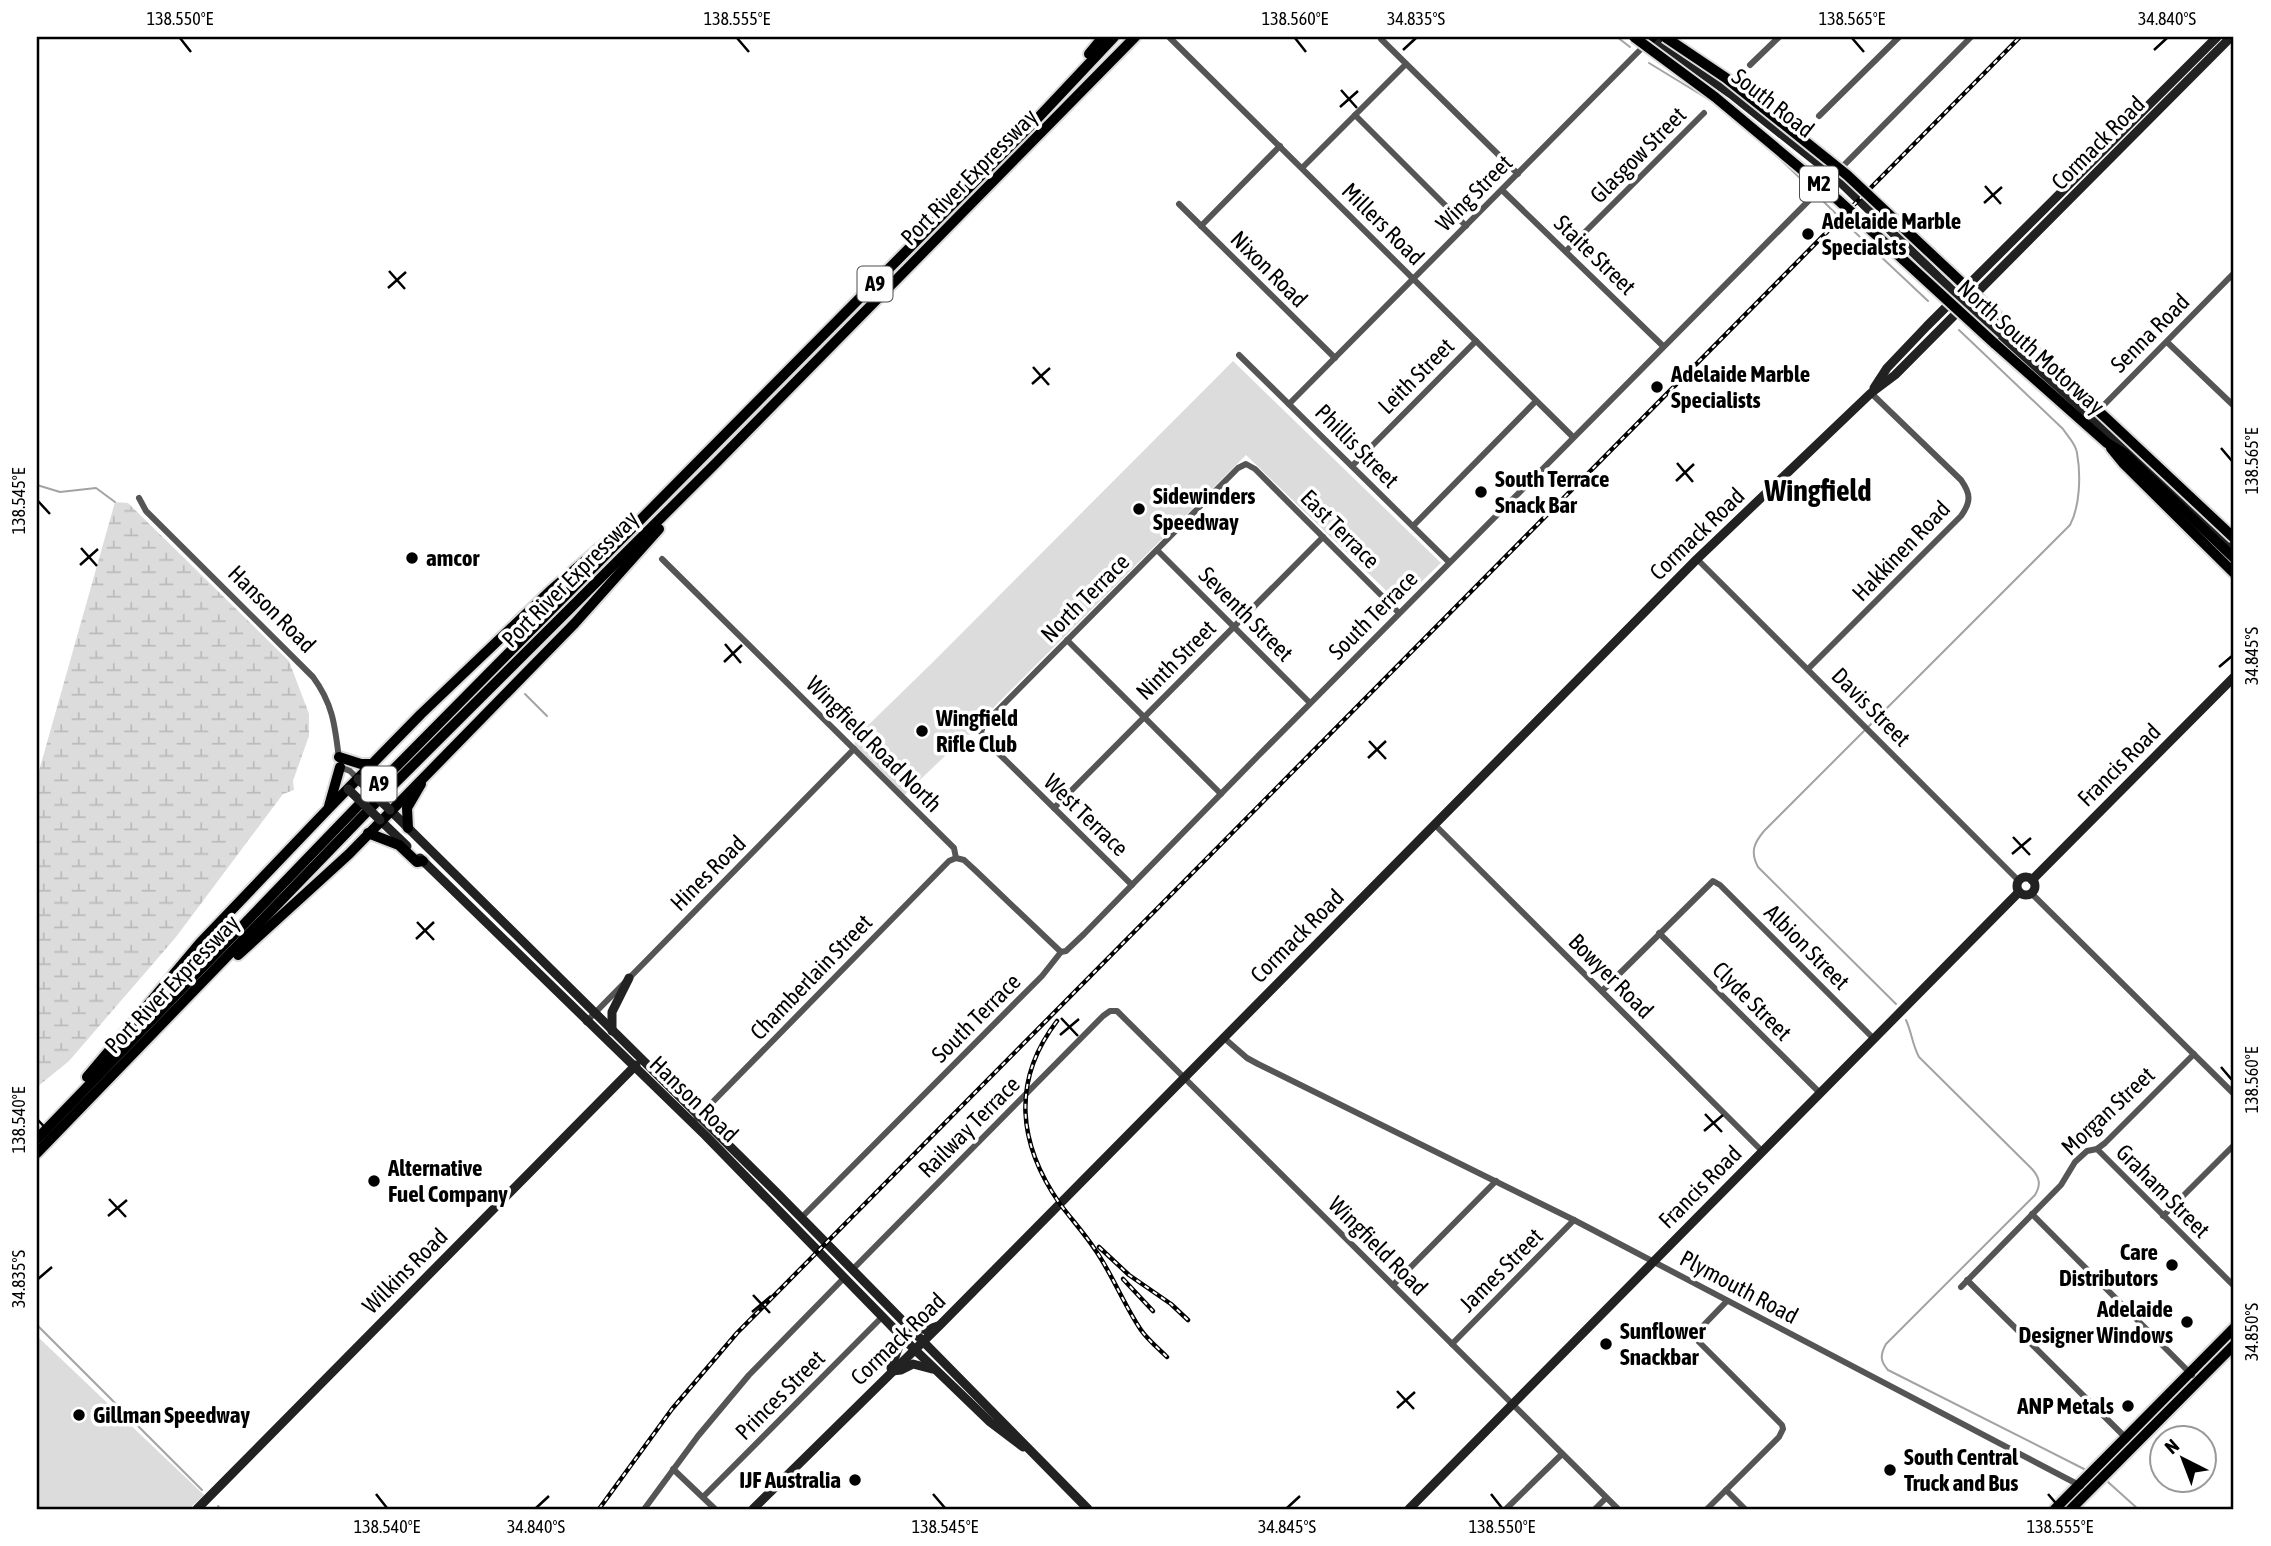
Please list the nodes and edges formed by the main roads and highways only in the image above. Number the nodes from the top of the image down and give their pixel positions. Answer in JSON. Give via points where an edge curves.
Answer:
{"nodes":[{"id":1,"x":1103,"y":37,"type":"edge"},
{"id":2,"x":1114,"y":37,"type":"edge"},
{"id":3,"x":1135,"y":37,"type":"edge"},
{"id":4,"x":1142,"y":37,"type":"edge"},
{"id":5,"x":1634,"y":37,"type":"edge"},
{"id":6,"x":1665,"y":37,"type":"edge"},
{"id":7,"x":1110,"y":64,"type":"junction"},
{"id":8,"x":1058,"y":97,"type":"junction"},
{"id":9,"x":2107,"y":443,"type":"junction"},
{"id":10,"x":714,"y":447,"type":"junction"},
{"id":11,"x":716,"y":463,"type":"junction"},
{"id":12,"x":2234,"y":538,"type":"edge"},
{"id":13,"x":2234,"y":558,"type":"edge"},
{"id":14,"x":2234,"y":573,"type":"edge"},
{"id":15,"x":373,"y":764,"type":"junction"},
{"id":16,"x":429,"y":769,"type":"junction"},
{"id":17,"x":329,"y":808,"type":"junction"},
{"id":18,"x":408,"y":828,"type":"road end"},
{"id":19,"x":368,"y":833,"type":"junction"},
{"id":20,"x":423,"y":861,"type":"road end"},
{"id":21,"x":205,"y":980,"type":"junction"},
{"id":22,"x":49,"y":1127,"type":"junction"},
{"id":23,"x":37,"y":1139,"type":"edge"},
{"id":24,"x":37,"y":1153,"type":"edge"},
{"id":25,"x":2234,"y":1328,"type":"edge"},
{"id":26,"x":2234,"y":1345,"type":"edge"},
{"id":27,"x":2194,"y":1377,"type":"junction"},
{"id":28,"x":2071,"y":1506,"type":"edge"},
{"id":29,"x":2055,"y":1509,"type":"edge"}],
"edges":[{"from":1,"to":8,"type":"highway"},
{"from":2,"to":8,"type":"highway","name":"Port River Expressway","number":"A9"},
{"from":3,"to":7,"type":"highway","name":"Port River Expressway","number":"A9"},
{"from":4,"to":7,"type":"highway"},
{"from":5,"to":9,"type":"highway","name":"North South Motorway","number":"M2","bridge":true,"via":[[1838,199]]},
{"from":6,"to":12,"type":"highway","name":"North South Motorway","number":"M2","bridge":true,"via":[[1726,78],[1847,175]]},
{"from":7,"to":11,"type":"highway","name":"Port River Expressway","number":"A9"},
{"from":8,"to":10,"type":"highway","name":"Port River Expressway","number":"A9"},
{"from":9,"to":13,"type":"highway","name":"North South Motorway","number":"M2","via":[[2125,454]]},
{"from":9,"to":14,"type":"highway"},
{"from":10,"to":15,"type":"highway","via":[[550,591]]},
{"from":10,"to":22,"type":"highway","name":"Port River Expressway","number":"A9","via":[[373,790]]},
{"from":11,"to":16,"type":"highway","via":[[575,623]]},
{"from":11,"to":21,"type":"highway","name":"Port River Expressway","number":"A9"},
{"from":15,"to":17,"type":"highway"},
{"from":15,"to":17,"type":"highway","via":[[339,762]]},
{"from":16,"to":18,"type":"highway","via":[[407,808]]},
{"from":16,"to":19,"type":"highway"},
{"from":17,"to":22,"type":"highway","via":[[200,943]]},
{"from":19,"to":20,"type":"highway","via":[[399,845],[417,862]]},
{"from":19,"to":21,"type":"highway","via":[[321,881]]},
{"from":21,"to":24,"type":"highway","name":"Port River Expressway","number":"A9"},
{"from":22,"to":23,"type":"highway","name":"Port River Expressway","number":"A9"},
{"from":25,"to":27,"type":"highway"},
{"from":26,"to":27,"type":"highway"},
{"from":27,"to":28,"type":"highway"},
{"from":28,"to":29,"type":"highway"}]}
